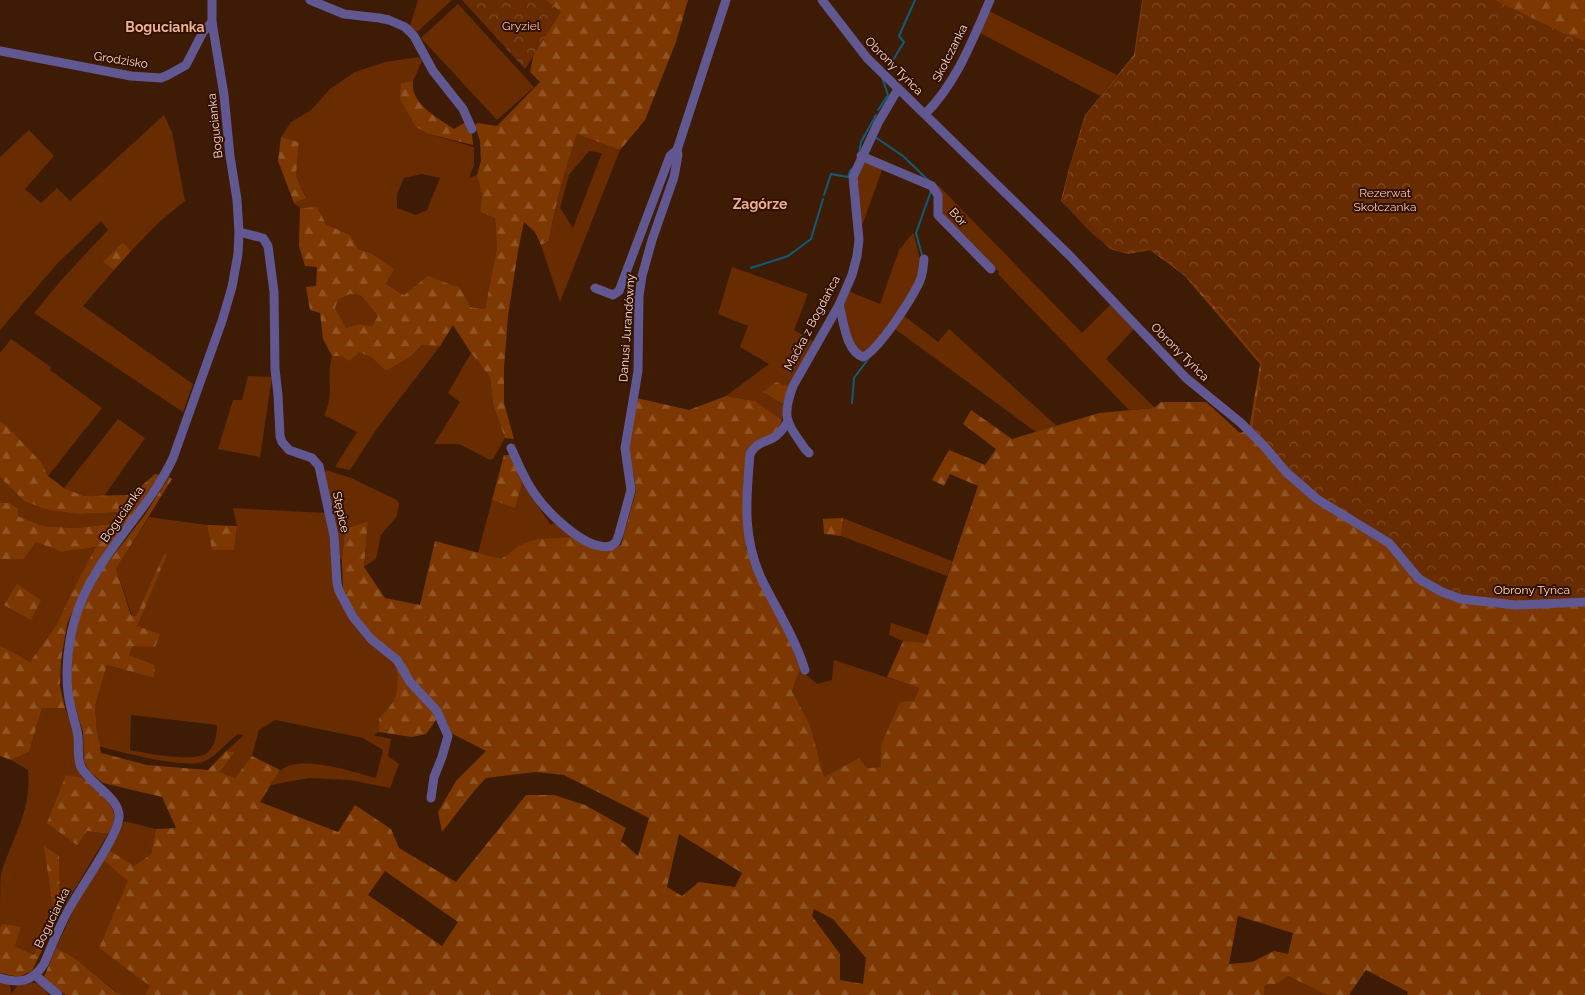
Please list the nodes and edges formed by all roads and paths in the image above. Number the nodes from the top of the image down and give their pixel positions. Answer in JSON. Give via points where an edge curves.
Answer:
{"nodes":[{"id":1,"x":212,"y":0,"type":"edge"},
{"id":2,"x":310,"y":0,"type":"edge"},
{"id":3,"x":726,"y":0,"type":"edge"},
{"id":4,"x":822,"y":0,"type":"edge"},
{"id":5,"x":990,"y":0,"type":"edge"},
{"id":6,"x":212,"y":22,"type":"junction"},
{"id":7,"x":0,"y":51,"type":"edge"},
{"id":8,"x":898,"y":89,"type":"junction"},
{"id":9,"x":925,"y":114,"type":"junction"},
{"id":10,"x":472,"y":129,"type":"dead end"},
{"id":11,"x":676,"y":150,"type":"junction"},
{"id":12,"x":861,"y":156,"type":"junction"},
{"id":13,"x":239,"y":232,"type":"junction"},
{"id":14,"x":924,"y":258,"type":"dead end"},
{"id":15,"x":991,"y":269,"type":"dead end"},
{"id":16,"x":594,"y":288,"type":"dead end"},
{"id":17,"x":839,"y":305,"type":"junction"},
{"id":18,"x":788,"y":423,"type":"junction"},
{"id":19,"x":511,"y":448,"type":"dead end"},
{"id":20,"x":809,"y":452,"type":"dead end"},
{"id":21,"x":1585,"y":602,"type":"edge"},
{"id":22,"x":805,"y":670,"type":"dead end"},
{"id":23,"x":431,"y":798,"type":"dead end"},
{"id":24,"x":35,"y":975,"type":"junction"},
{"id":25,"x":0,"y":978,"type":"edge"},
{"id":26,"x":58,"y":995,"type":"edge"}],
"edges":[{"from":1,"to":6,"type":"street","name":"Bogucianka"},
{"from":2,"to":10,"type":"street","via":[[344,14],[388,20],[405,27],[416,39],[433,71],[463,109]]},
{"from":3,"to":11,"type":"street","name":"Danusi Jurandówny"},
{"from":4,"to":8,"type":"street","name":"Obrony Tyńca","via":[[856,46]]},
{"from":5,"to":9,"type":"street","name":"Skołczanka","via":[[946,90]]},
{"from":6,"to":7,"type":"street","name":"Grodzisko","via":[[203,32],[186,65],[161,78],[131,76]]},
{"from":6,"to":13,"type":"street","name":"Bogucianka","via":[[224,95]]},
{"from":8,"to":9,"type":"street","name":"Obrony Tyńca"},
{"from":8,"to":12,"type":"street","name":"Maćka z Bogdańca"},
{"from":9,"to":21,"type":"street","name":"Obrony Tyńca","via":[[1070,256],[1186,378],[1241,423],[1286,472],[1317,499],[1389,543],[1419,579],[1442,592],[1484,602],[1532,605]]},
{"from":11,"to":16,"type":"street","via":[[670,156],[619,291],[613,295]]},
{"from":11,"to":19,"type":"street","name":"Danusi Jurandówny","via":[[674,177],[642,276],[638,371],[625,448],[631,490],[616,542],[611,546],[599,546],[569,531],[534,494]]},
{"from":12,"to":15,"type":"street","name":"Bór","via":[[932,186],[938,195],[938,215]]},
{"from":12,"to":17,"type":"street","name":"Maćka z Bogdańca","via":[[853,177],[859,240],[857,256]]},
{"from":13,"to":23,"type":"street","name":"Stępice","via":[[263,238],[268,246],[274,292],[280,436],[289,450],[312,458],[319,466],[334,536],[339,591],[353,617],[371,639],[397,660],[410,682],[437,710],[448,736],[434,777]]},
{"from":13,"to":24,"type":"street","name":"Bogucianka","via":[[232,287],[173,458],[93,578],[74,622],[69,649],[68,693],[76,725],[80,766],[114,802],[120,816],[112,838],[68,909],[44,964]]},
{"from":14,"to":17,"type":"street","via":[[918,285],[892,326],[869,354],[863,357],[850,346]]},
{"from":17,"to":18,"type":"street","name":"Maćka z Bogdańca","via":[[793,386],[786,408]]},
{"from":18,"to":20,"type":"street"},
{"from":18,"to":22,"type":"street","via":[[781,432],[762,441],[750,454],[746,524],[762,581],[789,628]]},
{"from":24,"to":25,"type":"street","via":[[18,981]]},
{"from":24,"to":26,"type":"street"}]}
